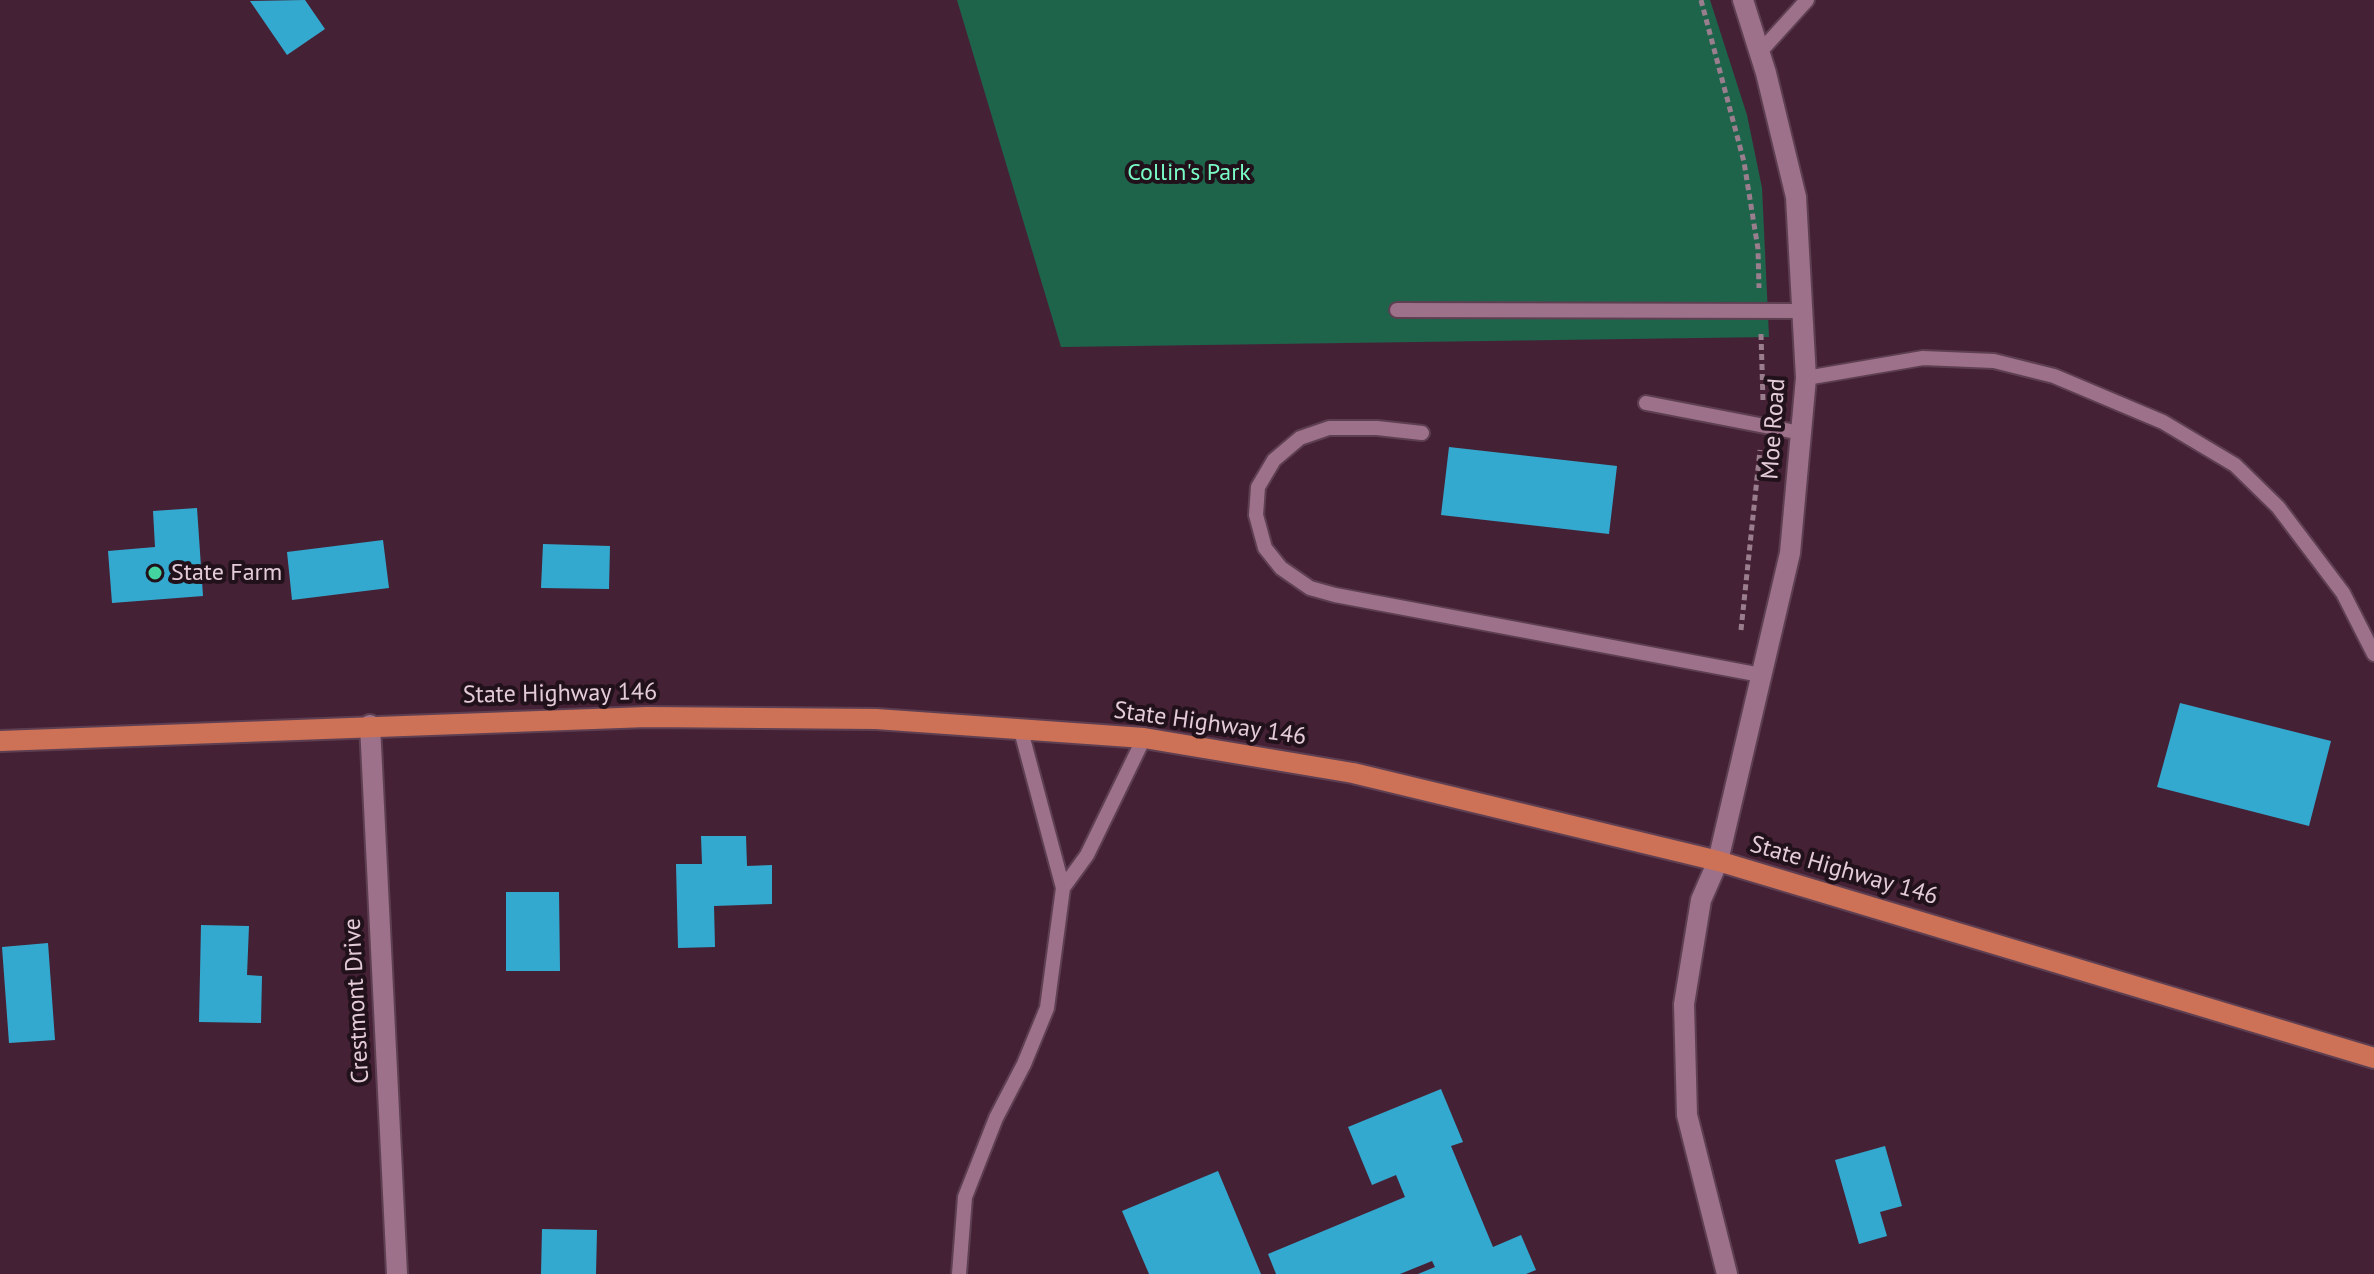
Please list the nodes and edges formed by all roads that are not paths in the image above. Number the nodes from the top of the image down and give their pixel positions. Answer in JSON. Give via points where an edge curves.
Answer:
{"nodes":[{"id":1,"x":1743,"y":0,"type":"edge"},
{"id":2,"x":1807,"y":0,"type":"edge"},
{"id":3,"x":1759,"y":53,"type":"junction"},
{"id":4,"x":1397,"y":310,"type":"dead end"},
{"id":5,"x":1801,"y":311,"type":"junction"},
{"id":6,"x":1806,"y":378,"type":"junction"},
{"id":7,"x":1646,"y":403,"type":"dead end"},
{"id":8,"x":1422,"y":433,"type":"dead end"},
{"id":9,"x":1801,"y":433,"type":"junction"},
{"id":10,"x":2374,"y":654,"type":"edge"},
{"id":11,"x":1761,"y":675,"type":"junction"},
{"id":12,"x":370,"y":725,"type":"junction"},
{"id":13,"x":1020,"y":727,"type":"junction"},
{"id":14,"x":1144,"y":738,"type":"junction"},
{"id":15,"x":0,"y":741,"type":"edge"},
{"id":16,"x":1718,"y":861,"type":"junction"},
{"id":17,"x":1063,"y":888,"type":"junction"},
{"id":18,"x":2374,"y":1058,"type":"edge"},
{"id":19,"x":397,"y":1274,"type":"edge"},
{"id":20,"x":959,"y":1274,"type":"edge"},
{"id":21,"x":1727,"y":1274,"type":"edge"}],
"edges":[{"from":1,"to":3,"type":"street","name":"Moe Road"},
{"from":2,"to":3,"type":"lane"},
{"from":3,"to":5,"type":"street","name":"Moe Road","via":[[1796,197]]},
{"from":4,"to":5,"type":"lane"},
{"from":5,"to":6,"type":"street","name":"Moe Road"},
{"from":6,"to":9,"type":"street","name":"Moe Road"},
{"from":6,"to":10,"type":"lane","via":[[1923,358],[1994,361],[2054,376],[2163,422],[2235,465],[2278,507],[2343,593]]},
{"from":7,"to":9,"type":"lane"},
{"from":8,"to":11,"type":"lane","via":[[1329,428],[1300,438],[1274,460],[1258,487],[1256,515],[1265,548],[1281,568],[1310,588],[1335,595]]},
{"from":9,"to":11,"type":"street","name":"Moe Road","via":[[1790,553]]},
{"from":11,"to":16,"type":"street","name":"Moe Road"},
{"from":12,"to":13,"type":"main road","name":"State Highway 146","via":[[654,717],[876,719]]},
{"from":12,"to":15,"type":"main road","name":"State Highway 146"},
{"from":12,"to":19,"type":"street","name":"Crestmont Drive"},
{"from":13,"to":14,"type":"main road","name":"State Highway 146"},
{"from":13,"to":17,"type":"lane"},
{"from":14,"to":16,"type":"main road","name":"State Highway 146","via":[[1353,773]]},
{"from":14,"to":17,"type":"lane","via":[[1087,855]]},
{"from":16,"to":18,"type":"main road","name":"State Highway 146"},
{"from":16,"to":21,"type":"street","name":"Moe Road","via":[[1701,900],[1684,1004],[1687,1115]]},
{"from":17,"to":20,"type":"lane","via":[[1047,1008],[965,1197]]}]}
